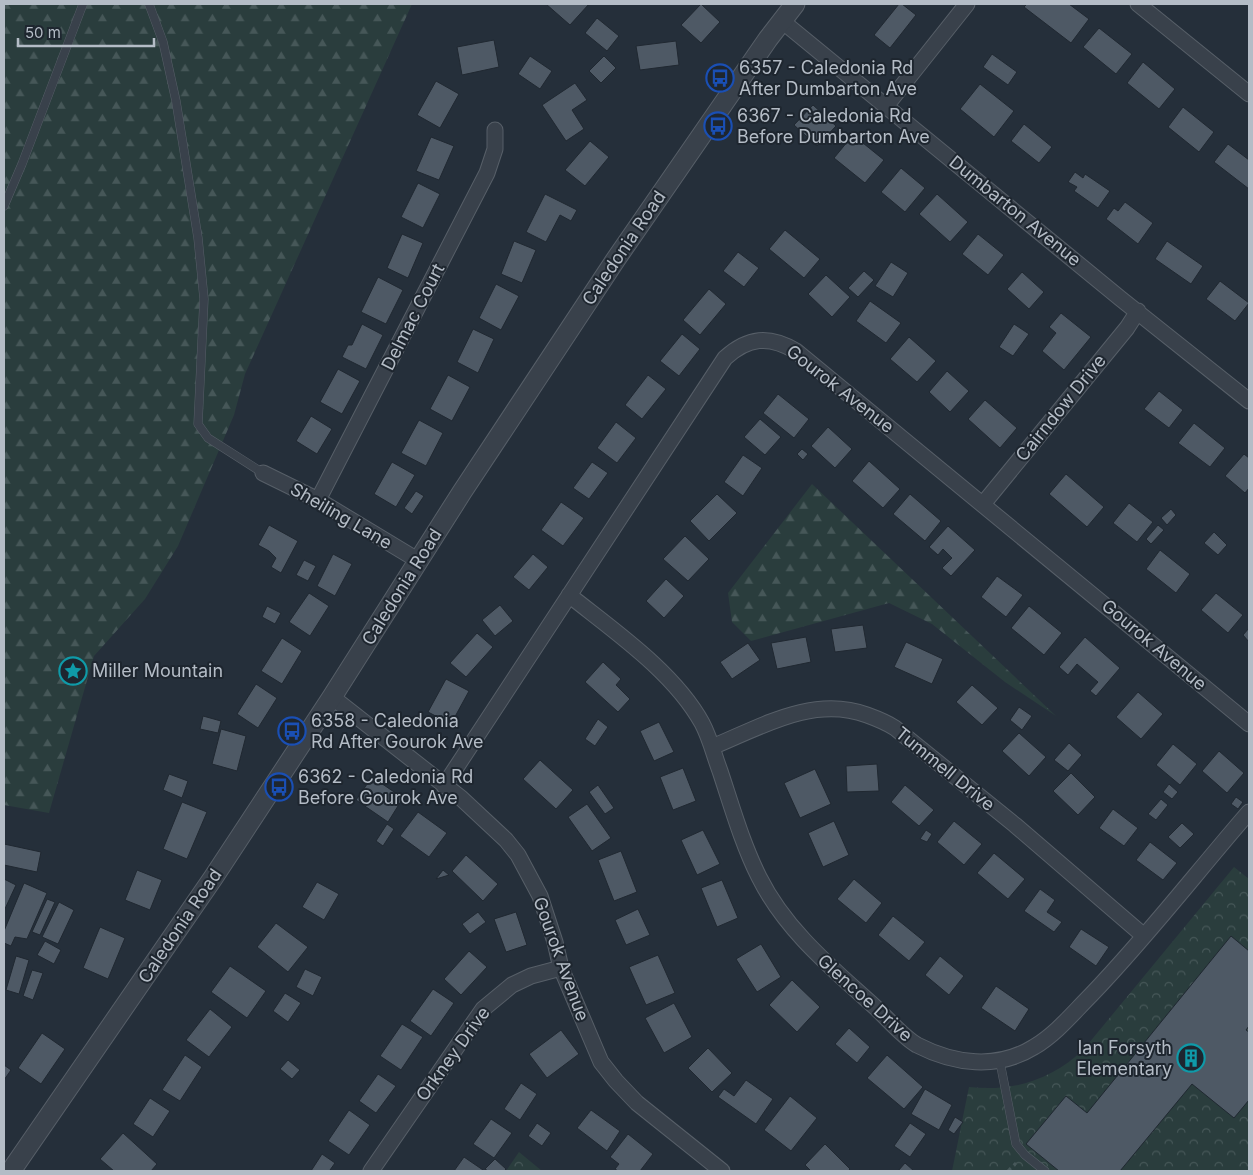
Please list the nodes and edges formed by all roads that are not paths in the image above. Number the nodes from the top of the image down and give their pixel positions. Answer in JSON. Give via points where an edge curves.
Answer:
{"nodes":[{"id":1,"x":83,"y":4,"type":"edge"},
{"id":2,"x":149,"y":4,"type":"edge"},
{"id":3,"x":795,"y":4,"type":"edge"},
{"id":4,"x":967,"y":4,"type":"edge"},
{"id":5,"x":1138,"y":4,"type":"edge"},
{"id":6,"x":782,"y":20,"type":"junction"},
{"id":7,"x":1249,"y":94,"type":"edge"},
{"id":8,"x":886,"y":106,"type":"junction"},
{"id":9,"x":495,"y":130,"type":"dead end"},
{"id":10,"x":4,"y":206,"type":"edge"},
{"id":11,"x":1138,"y":311,"type":"junction"},
{"id":12,"x":1249,"y":401,"type":"edge"},
{"id":13,"x":263,"y":473,"type":"joint"},
{"id":14,"x":318,"y":500,"type":"junction"},
{"id":15,"x":984,"y":504,"type":"junction"},
{"id":16,"x":419,"y":560,"type":"junction"},
{"id":17,"x":569,"y":595,"type":"junction"},
{"id":18,"x":332,"y":697,"type":"junction"},
{"id":19,"x":1249,"y":724,"type":"edge"},
{"id":20,"x":712,"y":747,"type":"junction"},
{"id":21,"x":444,"y":786,"type":"junction"},
{"id":22,"x":1249,"y":812,"type":"edge"},
{"id":23,"x":1144,"y":936,"type":"junction"},
{"id":24,"x":561,"y":968,"type":"junction"},
{"id":25,"x":1000,"y":1062,"type":"junction"},
{"id":26,"x":11,"y":1171,"type":"edge"},
{"id":27,"x":371,"y":1171,"type":"edge"},
{"id":28,"x":722,"y":1171,"type":"edge"},
{"id":29,"x":1045,"y":1171,"type":"edge"}],
"edges":[{"from":1,"to":10,"type":"lane"},
{"from":2,"to":13,"type":"lane","via":[[163,42],[176,101],[198,238],[204,299],[198,424],[208,438]]},
{"from":3,"to":6,"type":"street","name":"Caledonia Road"},
{"from":4,"to":8,"type":"street"},
{"from":5,"to":7,"type":"street"},
{"from":6,"to":8,"type":"street","name":"Dumbarton Avenue"},
{"from":6,"to":16,"type":"street","name":"Caledonia Road","via":[[616,259]]},
{"from":8,"to":11,"type":"street","name":"Dumbarton Avenue"},
{"from":9,"to":14,"type":"street","name":"Delmac Court","via":[[495,149],[487,173]]},
{"from":11,"to":12,"type":"street","name":"Dumbarton Avenue"},
{"from":11,"to":15,"type":"street","name":"Cairndow Drive"},
{"from":13,"to":14,"type":"street","name":"Sheiling Lane"},
{"from":14,"to":16,"type":"street","name":"Sheiling Lane"},
{"from":15,"to":17,"type":"street","name":"Gourok Avenue","via":[[785,344],[752,342],[734,349],[725,358]]},
{"from":15,"to":19,"type":"street","name":"Gourok Avenue"},
{"from":16,"to":18,"type":"street","name":"Caledonia Road"},
{"from":17,"to":20,"type":"street","name":"Glencoe Drive","via":[[652,662],[702,722]]},
{"from":17,"to":21,"type":"street","name":"Gourok Avenue"},
{"from":18,"to":21,"type":"street","name":"Gourok Avenue"},
{"from":18,"to":26,"type":"street","name":"Caledonia Road","via":[[213,878]]},
{"from":20,"to":23,"type":"street","name":"Tummell Drive","via":[[794,713],[810,710],[839,708],[880,719],[1015,825]]},
{"from":20,"to":25,"type":"street","name":"Glencoe Drive","via":[[744,843],[760,878],[781,913],[805,943],[914,1044],[964,1062]]},
{"from":21,"to":24,"type":"street","name":"Gourok Avenue","via":[[483,818],[518,855],[540,896]]},
{"from":22,"to":23,"type":"street","name":"Glencoe Drive"},
{"from":23,"to":25,"type":"street","name":"Glencoe Drive","via":[[1054,1033],[1034,1048]]},
{"from":24,"to":27,"type":"street","name":"Orkney Drive","via":[[512,985],[483,1008]]},
{"from":24,"to":28,"type":"street","name":"Gourok Avenue","via":[[594,1049],[616,1081],[637,1103]]},
{"from":25,"to":29,"type":"lane","via":[[1016,1144]]}]}
